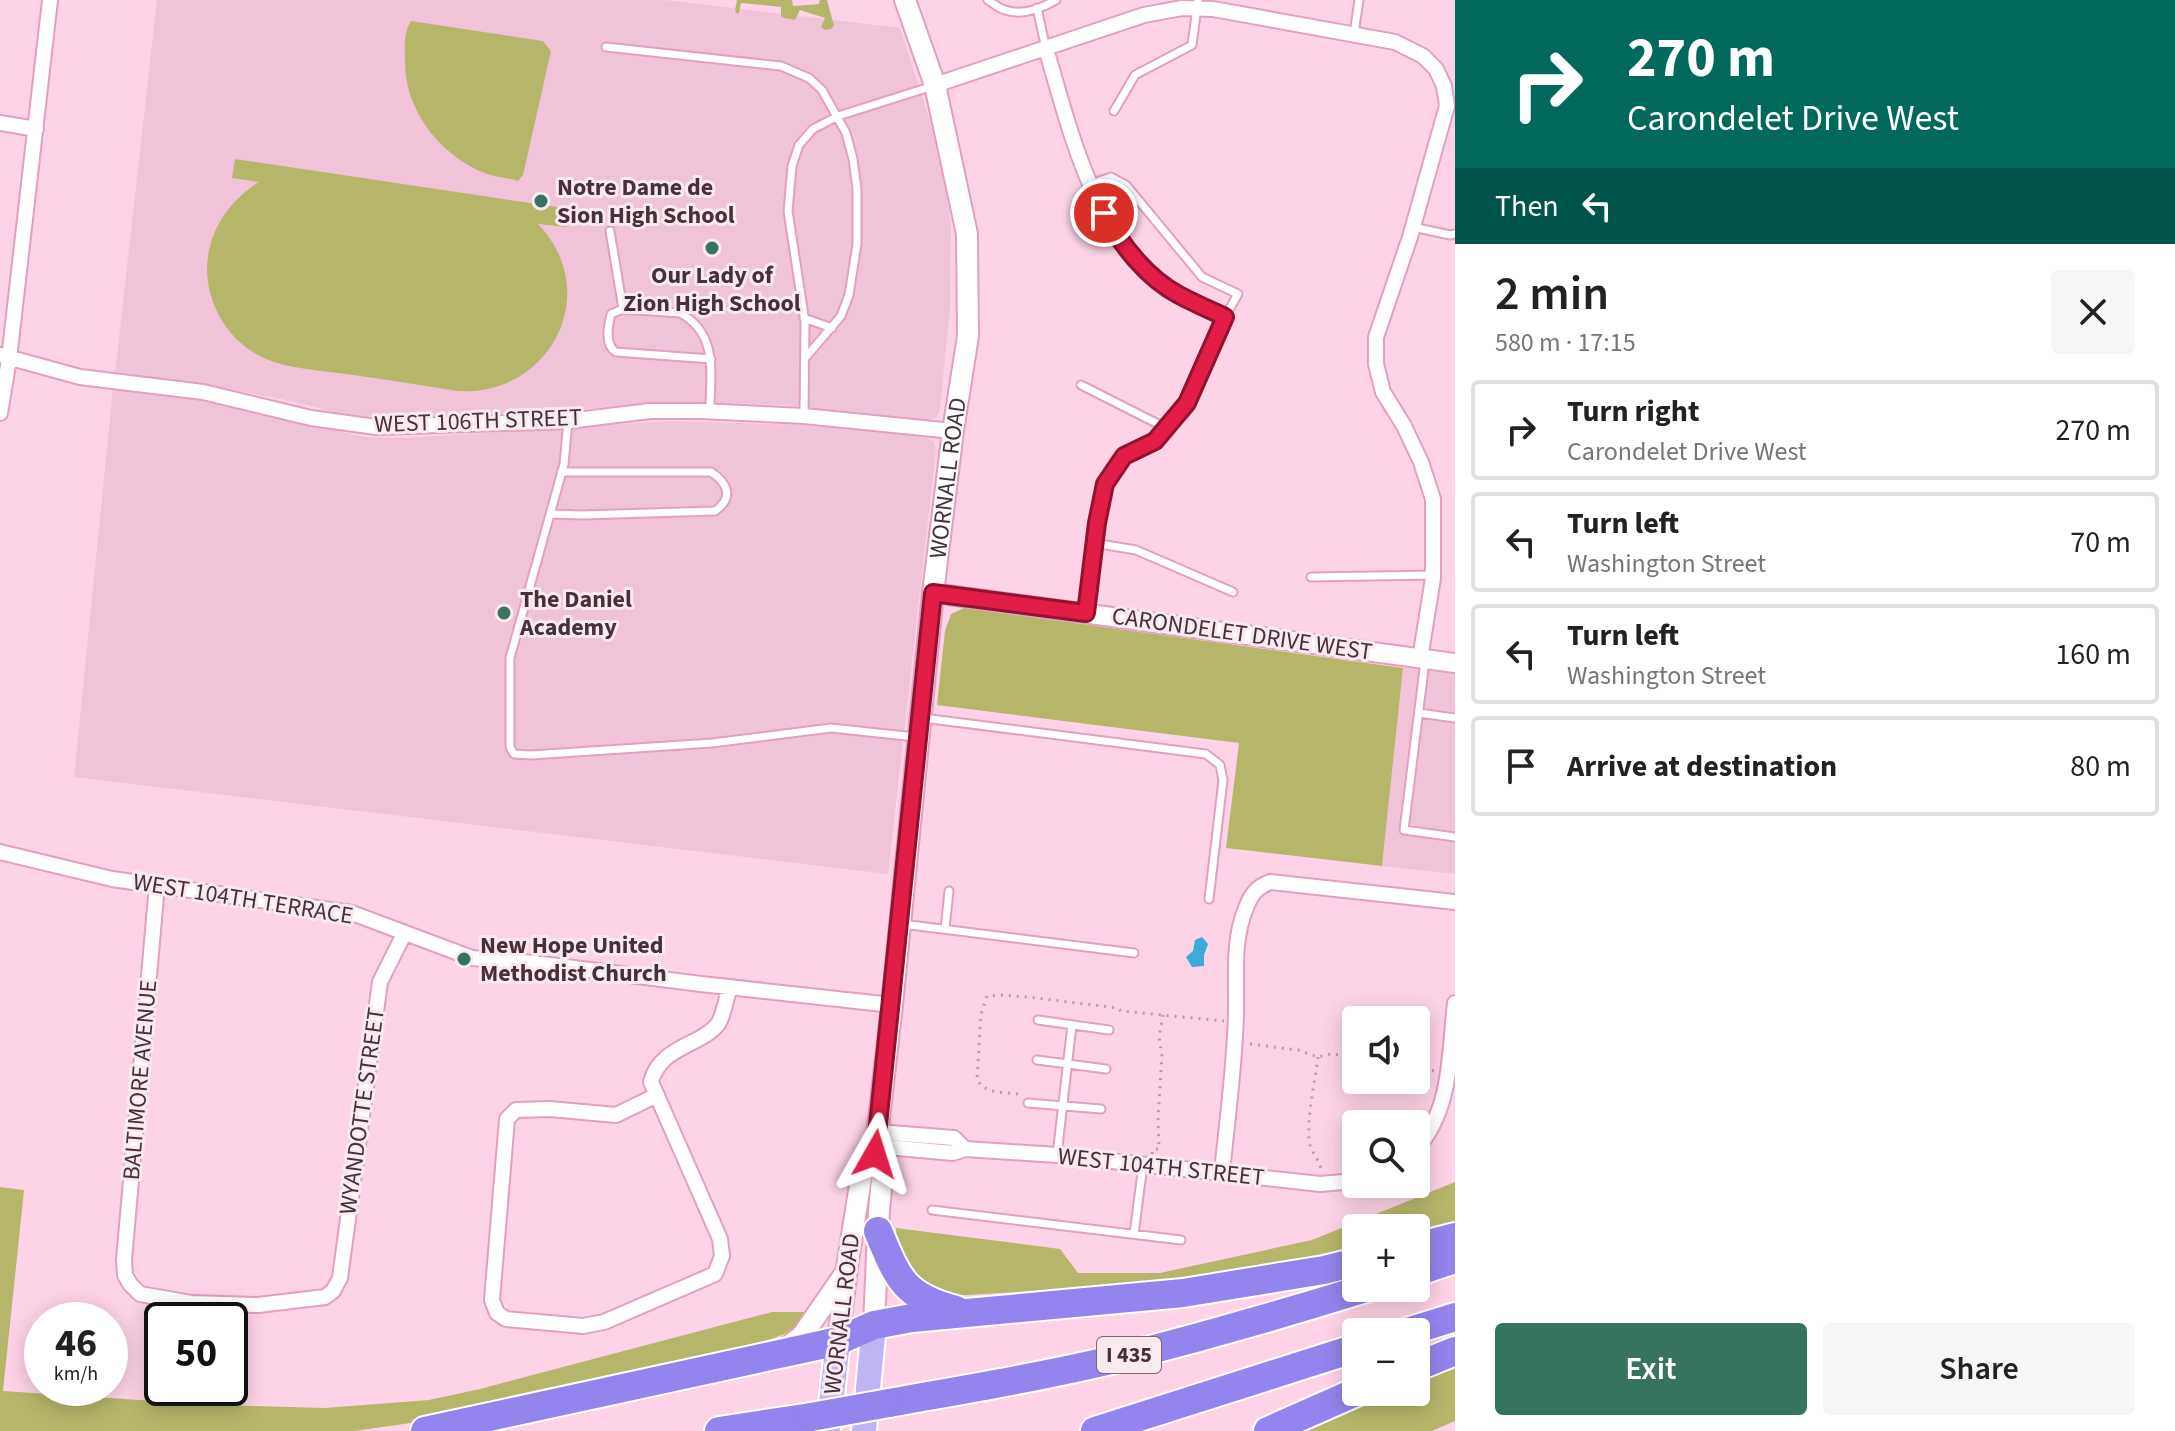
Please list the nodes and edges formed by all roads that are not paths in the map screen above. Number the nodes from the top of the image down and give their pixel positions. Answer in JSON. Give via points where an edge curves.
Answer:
{"nodes":[{"id":1,"x":50,"y":0,"type":"edge"},
{"id":2,"x":905,"y":0,"type":"edge"},
{"id":3,"x":988,"y":0,"type":"edge"},
{"id":4,"x":1056,"y":0,"type":"edge"},
{"id":5,"x":1359,"y":0,"type":"edge"},
{"id":6,"x":1198,"y":4,"type":"edge"},
{"id":7,"x":1037,"y":8,"type":"junction"},
{"id":8,"x":1354,"y":34,"type":"junction"},
{"id":9,"x":606,"y":47,"type":"dead end"},
{"id":10,"x":1046,"y":49,"type":"junction"},
{"id":11,"x":935,"y":85,"type":"junction"},
{"id":12,"x":1114,"y":111,"type":"dead end"},
{"id":13,"x":838,"y":116,"type":"junction"},
{"id":14,"x":0,"y":123,"type":"edge"},
{"id":15,"x":36,"y":129,"type":"junction"},
{"id":16,"x":1091,"y":184,"type":"junction"},
{"id":17,"x":1413,"y":227,"type":"junction"},
{"id":18,"x":610,"y":231,"type":"dead end"},
{"id":19,"x":1455,"y":234,"type":"edge"},
{"id":20,"x":623,"y":309,"type":"junction"},
{"id":21,"x":1225,"y":317,"type":"junction"},
{"id":22,"x":804,"y":318,"type":"junction"},
{"id":23,"x":832,"y":328,"type":"junction"},
{"id":24,"x":5,"y":357,"type":"edge"},
{"id":25,"x":806,"y":357,"type":"junction"},
{"id":26,"x":711,"y":359,"type":"junction"},
{"id":27,"x":1081,"y":385,"type":"dead end"},
{"id":28,"x":710,"y":411,"type":"junction"},
{"id":29,"x":0,"y":413,"type":"edge"},
{"id":30,"x":804,"y":416,"type":"junction"},
{"id":31,"x":568,"y":421,"type":"junction"},
{"id":32,"x":1166,"y":428,"type":"junction"},
{"id":33,"x":953,"y":431,"type":"junction"},
{"id":34,"x":561,"y":472,"type":"junction"},
{"id":35,"x":550,"y":514,"type":"junction"},
{"id":36,"x":1094,"y":543,"type":"junction"},
{"id":37,"x":1433,"y":575,"type":"junction"},
{"id":38,"x":1311,"y":577,"type":"dead end"},
{"id":39,"x":1233,"y":592,"type":"dead end"},
{"id":40,"x":933,"y":593,"type":"junction"},
{"id":41,"x":1086,"y":613,"type":"junction"},
{"id":42,"x":1423,"y":659,"type":"junction"},
{"id":43,"x":1455,"y":663,"type":"edge"},
{"id":44,"x":1419,"y":713,"type":"junction"},
{"id":45,"x":1455,"y":718,"type":"edge"},
{"id":46,"x":920,"y":728,"type":"junction"},
{"id":47,"x":1455,"y":837,"type":"edge"},
{"id":48,"x":0,"y":852,"type":"edge"},
{"id":49,"x":157,"y":885,"type":"junction"},
{"id":50,"x":949,"y":891,"type":"dead end"},
{"id":51,"x":1209,"y":899,"type":"dead end"},
{"id":52,"x":1455,"y":902,"type":"edge"},
{"id":53,"x":900,"y":924,"type":"junction"},
{"id":54,"x":945,"y":929,"type":"junction"},
{"id":55,"x":404,"y":934,"type":"junction"},
{"id":56,"x":1134,"y":953,"type":"dead end"},
{"id":57,"x":730,"y":987,"type":"junction"},
{"id":58,"x":1455,"y":1003,"type":"edge"},
{"id":59,"x":892,"y":1005,"type":"junction"},
{"id":60,"x":1038,"y":1020,"type":"dead end"},
{"id":61,"x":1072,"y":1025,"type":"junction"},
{"id":62,"x":1109,"y":1030,"type":"dead end"},
{"id":63,"x":1037,"y":1060,"type":"dead end"},
{"id":64,"x":1067,"y":1064,"type":"junction"},
{"id":65,"x":1106,"y":1069,"type":"dead end"},
{"id":66,"x":657,"y":1095,"type":"junction"},
{"id":67,"x":1450,"y":1101,"type":"edge"},
{"id":68,"x":1028,"y":1103,"type":"dead end"},
{"id":69,"x":1063,"y":1105,"type":"junction"},
{"id":70,"x":1101,"y":1109,"type":"dead end"},
{"id":71,"x":1430,"y":1132,"type":"edge"},
{"id":72,"x":876,"y":1144,"type":"junction"},
{"id":73,"x":1057,"y":1155,"type":"junction"},
{"id":74,"x":1147,"y":1165,"type":"junction"},
{"id":75,"x":1222,"y":1173,"type":"junction"},
{"id":76,"x":1342,"y":1182,"type":"edge"},
{"id":77,"x":932,"y":1210,"type":"dead end"},
{"id":78,"x":878,"y":1231,"type":"junction"},
{"id":79,"x":1134,"y":1234,"type":"junction"},
{"id":80,"x":1455,"y":1237,"type":"edge"},
{"id":81,"x":1181,"y":1240,"type":"dead end"},
{"id":82,"x":1430,"y":1243,"type":"edge"},
{"id":83,"x":1455,"y":1259,"type":"edge"},
{"id":84,"x":1342,"y":1265,"type":"edge"},
{"id":85,"x":1430,"y":1267,"type":"edge"},
{"id":86,"x":847,"y":1272,"type":"junction"},
{"id":87,"x":333,"y":1291,"type":"joint"},
{"id":88,"x":1342,"y":1296,"type":"edge"},
{"id":89,"x":965,"y":1313,"type":"junction"},
{"id":90,"x":1455,"y":1317,"type":"edge"},
{"id":91,"x":874,"y":1325,"type":"junction"},
{"id":92,"x":1430,"y":1325,"type":"edge"},
{"id":93,"x":838,"y":1341,"type":"junction"},
{"id":94,"x":1455,"y":1351,"type":"edge"},
{"id":95,"x":1342,"y":1352,"type":"edge"},
{"id":96,"x":776,"y":1355,"type":"junction"},
{"id":97,"x":1430,"y":1361,"type":"edge"},
{"id":98,"x":1342,"y":1398,"type":"edge"},
{"id":99,"x":819,"y":1424,"type":"edge"},
{"id":100,"x":425,"y":1431,"type":"edge"},
{"id":101,"x":719,"y":1431,"type":"edge"},
{"id":102,"x":864,"y":1431,"type":"edge"},
{"id":103,"x":1095,"y":1431,"type":"edge"},
{"id":104,"x":1268,"y":1431,"type":"edge"}],
"edges":[{"from":1,"to":15,"type":"street"},
{"from":2,"to":11,"type":"main road","name":"WORNALL ROAD"},
{"from":3,"to":7,"type":"lane","via":[[1005,11]]},
{"from":4,"to":7,"type":"lane"},
{"from":5,"to":8,"type":"lane"},
{"from":6,"to":8,"type":"street"},
{"from":6,"to":10,"type":"street","via":[[1144,15]]},
{"from":6,"to":12,"type":"lane","via":[[1192,45],[1135,75]]},
{"from":7,"to":10,"type":"lane"},
{"from":8,"to":17,"type":"street","via":[[1395,42],[1423,56],[1444,86],[1447,106]]},
{"from":9,"to":13,"type":"lane","via":[[781,66],[809,78]]},
{"from":10,"to":11,"type":"street"},
{"from":10,"to":16,"type":"street"},
{"from":11,"to":13,"type":"lane"},
{"from":11,"to":33,"type":"main road","name":"WORNALL ROAD","via":[[967,234],[968,336]]},
{"from":13,"to":22,"type":"lane","via":[[813,129],[799,145],[792,166],[788,211]]},
{"from":13,"to":23,"type":"lane","via":[[853,159],[857,244],[849,295]]},
{"from":14,"to":15,"type":"street"},
{"from":15,"to":24,"type":"street"},
{"from":16,"to":21,"type":"street","via":[[1116,235],[1134,257],[1177,294]]},
{"from":16,"to":21,"type":"lane","via":[[1111,177],[1126,185],[1202,277],[1238,294]]},
{"from":17,"to":19,"type":"lane"},
{"from":17,"to":37,"type":"street","via":[[1376,337],[1376,364],[1383,392],[1421,462],[1433,499]]},
{"from":18,"to":20,"type":"lane"},
{"from":20,"to":26,"type":"lane","via":[[680,313],[704,336]]},
{"from":20,"to":26,"type":"lane","via":[[610,320],[608,343],[616,352]]},
{"from":21,"to":32,"type":"street","via":[[1187,403]]},
{"from":22,"to":23,"type":"lane"},
{"from":22,"to":25,"type":"lane"},
{"from":23,"to":25,"type":"lane"},
{"from":24,"to":29,"type":"street"},
{"from":24,"to":31,"type":"street","name":"WEST 106TH STREET","via":[[80,377],[203,392],[311,418],[376,427]]},
{"from":25,"to":30,"type":"lane"},
{"from":26,"to":28,"type":"lane"},
{"from":27,"to":32,"type":"lane"},
{"from":28,"to":30,"type":"street","name":"WEST 106TH STREET"},
{"from":28,"to":31,"type":"street","name":"WEST 106TH STREET","via":[[650,411]]},
{"from":30,"to":33,"type":"street","name":"WEST 106TH STREET"},
{"from":31,"to":34,"type":"lane"},
{"from":32,"to":36,"type":"street","via":[[1155,441],[1124,456],[1105,484]]},
{"from":33,"to":40,"type":"main road","name":"WORNALL ROAD"},
{"from":34,"to":35,"type":"lane"},
{"from":34,"to":35,"type":"lane","via":[[711,472],[723,479],[726,499],[715,511]]},
{"from":35,"to":46,"type":"lane","via":[[510,658],[514,754],[712,743],[831,728]]},
{"from":36,"to":39,"type":"lane","via":[[1136,550]]},
{"from":36,"to":41,"type":"street"},
{"from":37,"to":38,"type":"lane"},
{"from":37,"to":42,"type":"street"},
{"from":40,"to":41,"type":"street","name":"CARONDELET DRIVE WEST"},
{"from":40,"to":46,"type":"main road","name":"WORNALL ROAD"},
{"from":41,"to":42,"type":"street","name":"CARONDELET DRIVE WEST"},
{"from":42,"to":43,"type":"street","name":"CARONDELET DRIVE WEST"},
{"from":42,"to":44,"type":"lane"},
{"from":44,"to":45,"type":"lane"},
{"from":44,"to":47,"type":"lane","via":[[1404,830]]},
{"from":46,"to":51,"type":"lane","via":[[1206,754],[1220,765],[1223,780]]},
{"from":46,"to":53,"type":"main road","name":"WORNALL ROAD"},
{"from":48,"to":49,"type":"street","name":"WEST 104TH TERRACE"},
{"from":49,"to":55,"type":"street","name":"WEST 104TH TERRACE","via":[[352,913]]},
{"from":49,"to":87,"type":"street","name":"BALTIMORE AVENUE","via":[[125,1275],[140,1294],[191,1303],[258,1305],[325,1297]]},
{"from":50,"to":54,"type":"lane"},
{"from":52,"to":75,"type":"street","via":[[1270,882],[1259,887],[1246,907],[1238,940]]},
{"from":53,"to":54,"type":"lane"},
{"from":53,"to":59,"type":"main road","name":"WORNALL ROAD"},
{"from":54,"to":56,"type":"lane"},
{"from":55,"to":57,"type":"street","name":"WEST 104TH TERRACE","via":[[472,958]]},
{"from":55,"to":87,"type":"street","name":"WYANDOTTE STREET","via":[[380,982],[340,1278]]},
{"from":57,"to":59,"type":"street","name":"WEST 104TH TERRACE"},
{"from":57,"to":66,"type":"street","via":[[719,1023],[679,1047],[654,1072],[651,1082]]},
{"from":58,"to":67,"type":"street","via":[[1447,1072]]},
{"from":59,"to":72,"type":"main road","name":"WORNALL ROAD"},
{"from":60,"to":61,"type":"lane"},
{"from":61,"to":62,"type":"lane"},
{"from":61,"to":64,"type":"lane"},
{"from":63,"to":64,"type":"lane"},
{"from":64,"to":65,"type":"lane"},
{"from":64,"to":69,"type":"lane"},
{"from":66,"to":66,"type":"street","via":[[720,1239],[722,1256],[715,1274],[583,1326],[506,1319],[497,1313],[492,1300],[507,1119],[516,1110],[616,1115]]},
{"from":67,"to":71,"type":"street"},
{"from":68,"to":69,"type":"lane"},
{"from":69,"to":70,"type":"lane"},
{"from":69,"to":73,"type":"lane"},
{"from":72,"to":73,"type":"street","name":"WEST 104TH STREET","via":[[954,1138],[965,1149]]},
{"from":72,"to":78,"type":"main road","name":"WORNALL ROAD","via":[[882,1179]]},
{"from":72,"to":86,"type":"main road","name":"WORNALL ROAD","via":[[862,1172]]},
{"from":73,"to":74,"type":"street","name":"WEST 104TH STREET"},
{"from":74,"to":75,"type":"street","name":"WEST 104TH STREET"},
{"from":74,"to":79,"type":"lane"},
{"from":75,"to":76,"type":"street","name":"WEST 104TH STREET"},
{"from":77,"to":79,"type":"lane"},
{"from":78,"to":89,"type":"highway","via":[[902,1283],[932,1304]]},
{"from":78,"to":91,"type":"main road","name":"WORNALL ROAD"},
{"from":79,"to":81,"type":"lane"},
{"from":80,"to":82,"type":"highway"},
{"from":83,"to":85,"type":"highway"},
{"from":84,"to":89,"type":"highway","via":[[1183,1293]]},
{"from":86,"to":93,"type":"main road","name":"WORNALL ROAD"},
{"from":86,"to":96,"type":"main road","via":[[802,1336]]},
{"from":88,"to":99,"type":"highway","number":"I 435","bridge":true,"via":[[1123,1357],[889,1403]]},
{"from":89,"to":91,"type":"highway"},
{"from":90,"to":92,"type":"highway"},
{"from":91,"to":93,"type":"highway"},
{"from":91,"to":102,"type":"main road","name":"WORNALL ROAD"},
{"from":93,"to":96,"type":"highway"},
{"from":93,"to":99,"type":"main road","name":"WORNALL ROAD"},
{"from":94,"to":97,"type":"highway"},
{"from":95,"to":103,"type":"highway"},
{"from":96,"to":100,"type":"highway"},
{"from":98,"to":104,"type":"highway"},
{"from":99,"to":101,"type":"highway","number":"I 435"}]}
